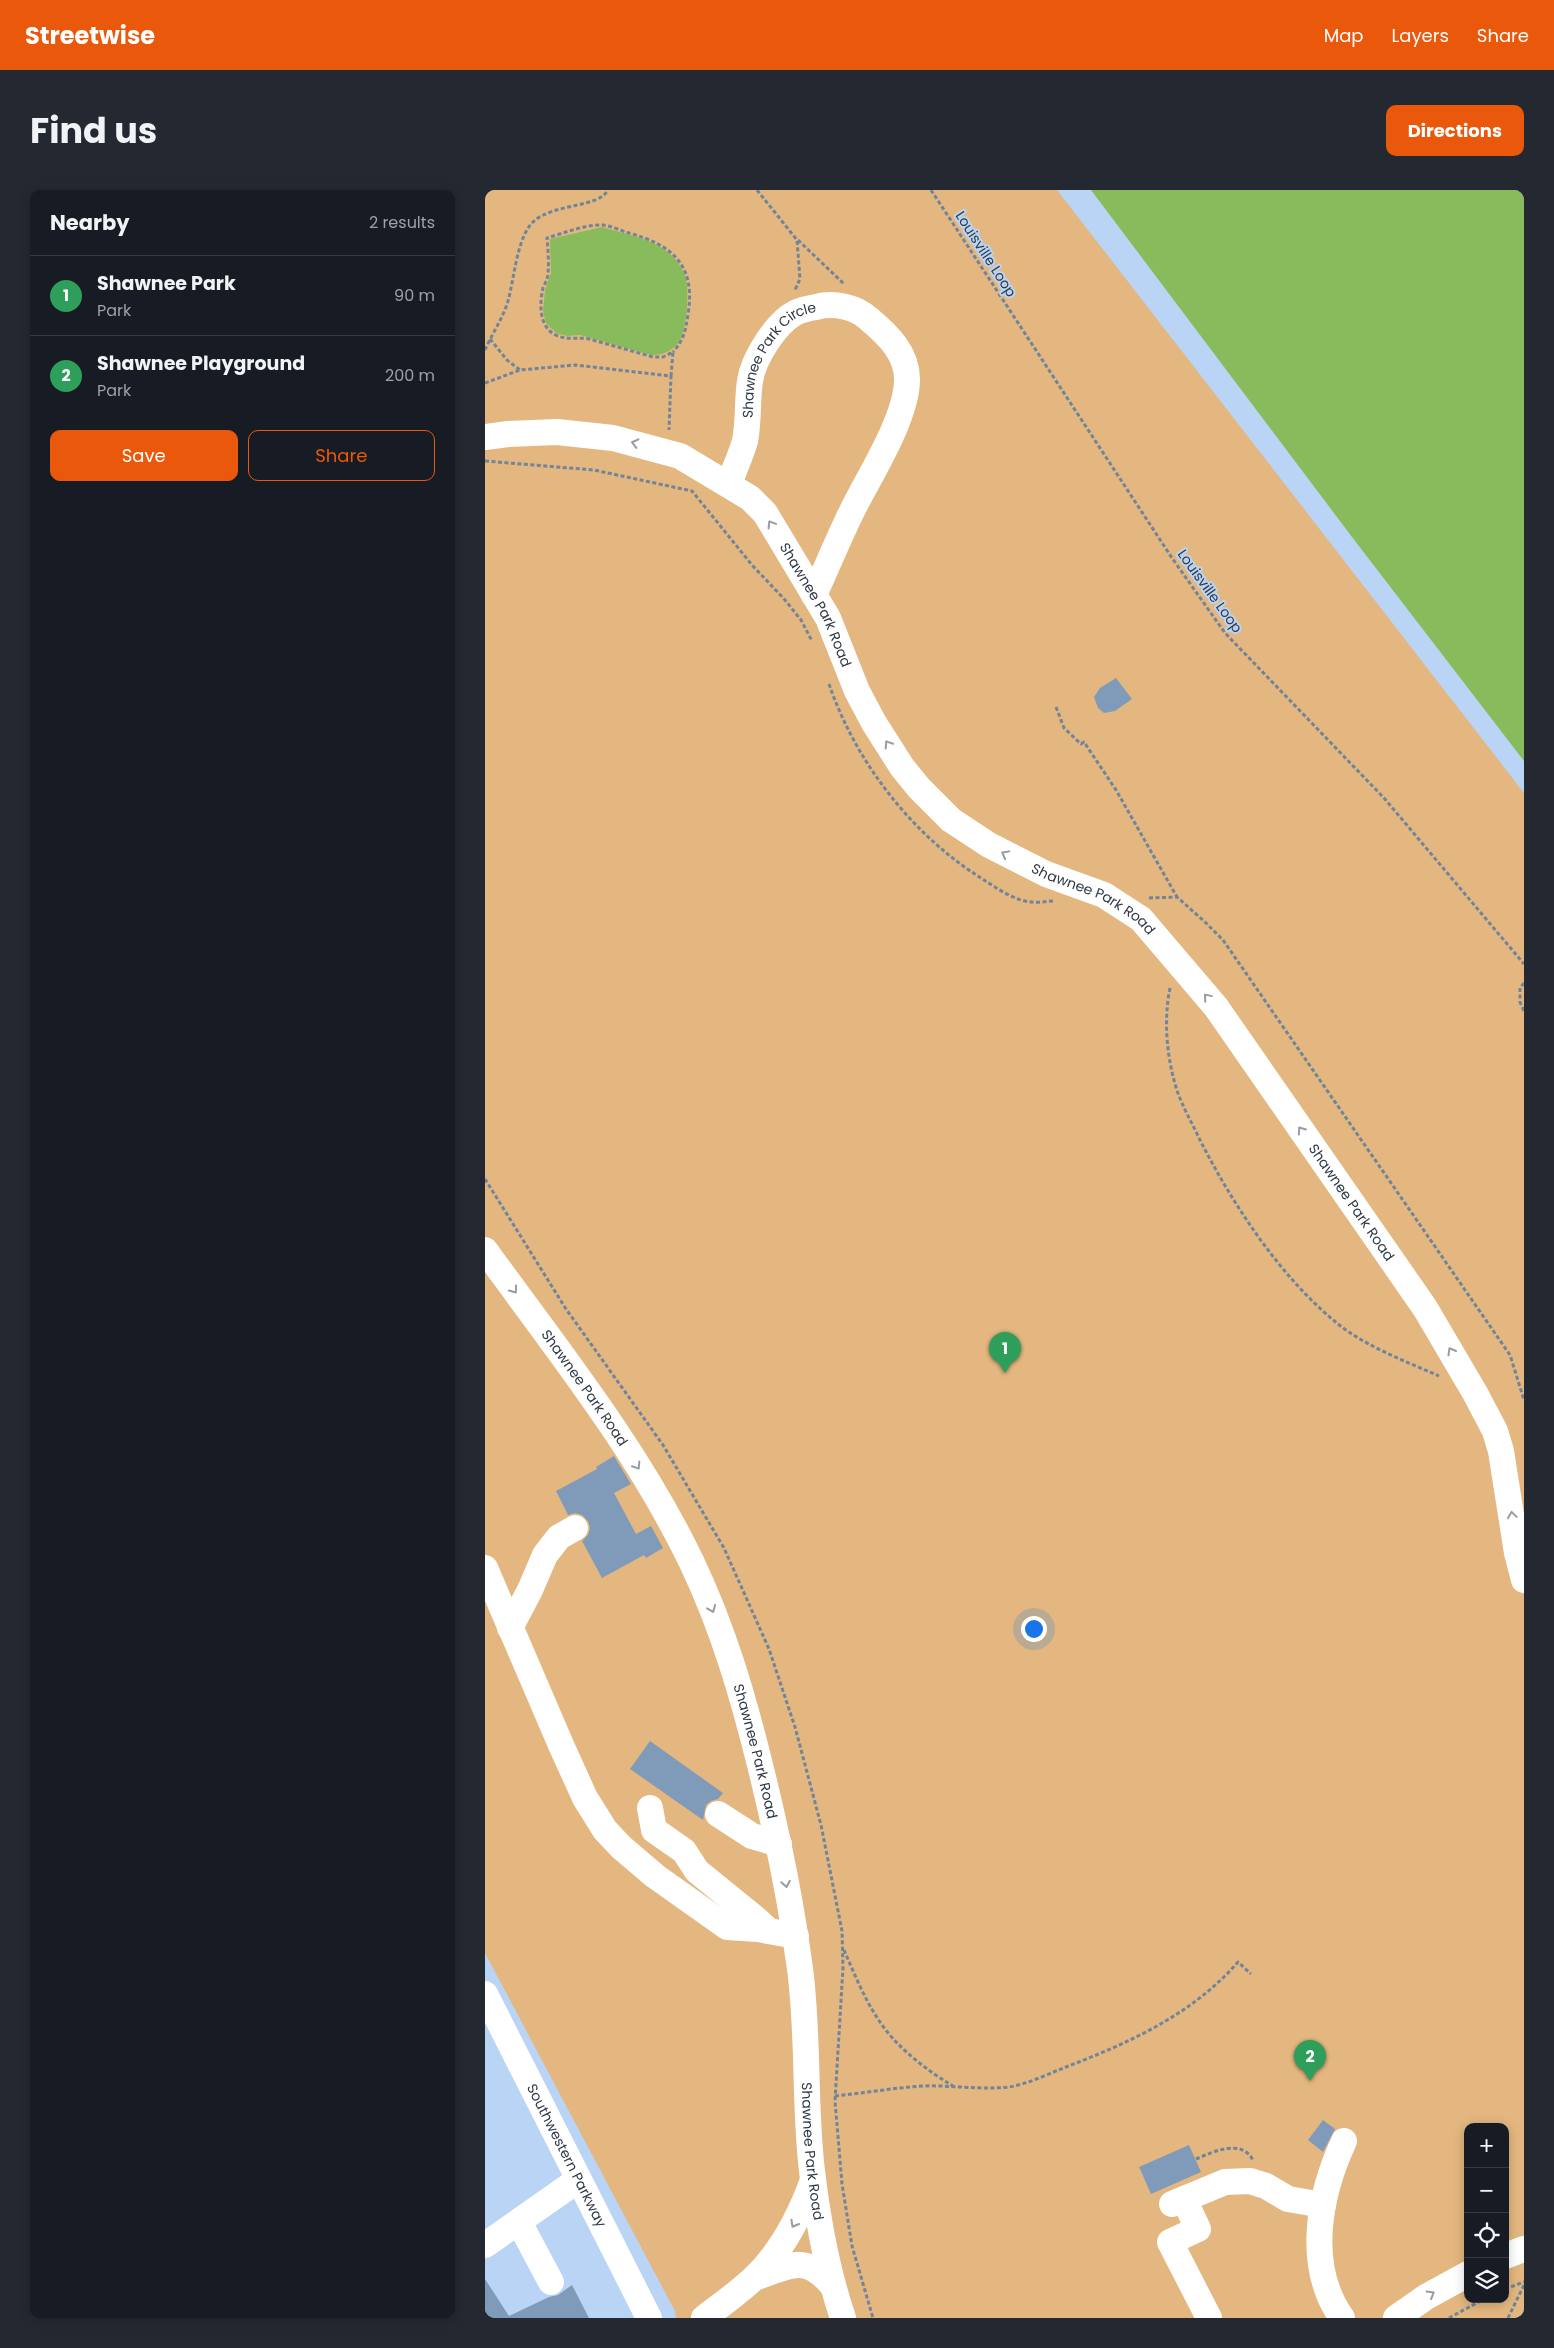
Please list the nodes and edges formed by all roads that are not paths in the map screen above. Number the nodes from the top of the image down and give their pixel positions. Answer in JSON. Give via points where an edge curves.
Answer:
{"nodes":[{"id":1,"x":485,"y":437,"type":"edge"},
{"id":2,"x":729,"y":484,"type":"junction"},
{"id":3,"x":814,"y":595,"type":"junction"},
{"id":4,"x":485,"y":1250,"type":"edge"},
{"id":5,"x":575,"y":1528,"type":"dead end"},
{"id":6,"x":485,"y":1568,"type":"edge"},
{"id":7,"x":1524,"y":1580,"type":"edge"},
{"id":8,"x":511,"y":1628,"type":"junction"},
{"id":9,"x":650,"y":1808,"type":"dead end"},
{"id":10,"x":718,"y":1814,"type":"dead end"},
{"id":11,"x":779,"y":1844,"type":"junction"},
{"id":12,"x":769,"y":1931,"type":"junction"},
{"id":13,"x":795,"y":1936,"type":"junction"},
{"id":14,"x":485,"y":1994,"type":"edge"},
{"id":15,"x":1343,"y":2141,"type":"dead end"},
{"id":16,"x":813,"y":2179,"type":"junction"},
{"id":17,"x":578,"y":2180,"type":"junction"},
{"id":18,"x":1323,"y":2205,"type":"junction"},
{"id":19,"x":519,"y":2222,"type":"junction"},
{"id":20,"x":485,"y":2245,"type":"edge"},
{"id":21,"x":1524,"y":2249,"type":"edge"},
{"id":22,"x":1509,"y":2255,"type":"edge"},
{"id":23,"x":1464,"y":2276,"type":"edge"},
{"id":24,"x":753,"y":2279,"type":"junction"},
{"id":25,"x":551,"y":2282,"type":"dead end"},
{"id":26,"x":832,"y":2285,"type":"junction"},
{"id":27,"x":649,"y":2318,"type":"edge"},
{"id":28,"x":705,"y":2318,"type":"edge"},
{"id":29,"x":843,"y":2318,"type":"edge"},
{"id":30,"x":1209,"y":2318,"type":"edge"},
{"id":31,"x":1342,"y":2318,"type":"edge"},
{"id":32,"x":1396,"y":2318,"type":"edge"}],
"edges":[{"from":2,"to":1,"type":"street","name":"Shawnee Park Road","one_way":true,"via":[[680,456],[613,438],[557,432]]},
{"from":3,"to":2,"type":"street","name":"Shawnee Park Road","one_way":true,"via":[[765,513]]},
{"from":2,"to":3,"type":"street","name":"Shawnee Park Circle","via":[[745,441],[750,379],[770,338],[795,312],[826,304],[844,306],[866,315],[897,347],[907,380],[905,397],[892,432]]},
{"from":7,"to":3,"type":"street","name":"Shawnee Park Road","one_way":true,"via":[[1501,1451],[1495,1431],[1475,1393],[1425,1308],[1216,1007],[1141,918],[1125,906],[1087,887],[1046,874],[1008,856],[951,820],[938,808],[902,767],[874,723],[828,618]]},
{"from":4,"to":11,"type":"street","name":"Shawnee Park Road","one_way":true,"via":[[647,1481],[692,1563],[725,1643],[746,1708]]},
{"from":5,"to":8,"type":"street","via":[[559,1537],[545,1555]]},
{"from":6,"to":8,"type":"street"},
{"from":8,"to":12,"type":"street","via":[[585,1798],[605,1830],[655,1876],[727,1927]]},
{"from":9,"to":12,"type":"street","via":[[654,1830],[684,1851],[697,1871]]},
{"from":10,"to":11,"type":"street","via":[[752,1836]]},
{"from":11,"to":13,"type":"street","name":"Shawnee Park Road","one_way":true},
{"from":12,"to":13,"type":"street"},
{"from":13,"to":16,"type":"street","name":"Shawnee Park Road","via":[[801,1974]]},
{"from":14,"to":17,"type":"street","name":"Southwestern Parkway"},
{"from":15,"to":18,"type":"street","via":[[1331,2169]]},
{"from":16,"to":24,"type":"street","one_way":true,"via":[[794,2226]]},
{"from":16,"to":26,"type":"street","name":"Shawnee Park Road"},
{"from":17,"to":19,"type":"street"},
{"from":17,"to":27,"type":"street","name":"Southwestern Parkway"},
{"from":18,"to":30,"type":"street","via":[[1288,2199],[1250,2181],[1225,2182],[1178,2201],[1198,2229],[1170,2242]]},
{"from":18,"to":31,"type":"street","via":[[1320,2265],[1327,2289]]},
{"from":19,"to":20,"type":"street"},
{"from":19,"to":25,"type":"street"},
{"from":21,"to":22,"type":"street"},
{"from":32,"to":23,"type":"street","one_way":true},
{"from":24,"to":26,"type":"street","via":[[788,2265],[804,2264],[820,2270]]},
{"from":24,"to":28,"type":"street"},
{"from":26,"to":29,"type":"street","name":"Shawnee Park Road"}]}
